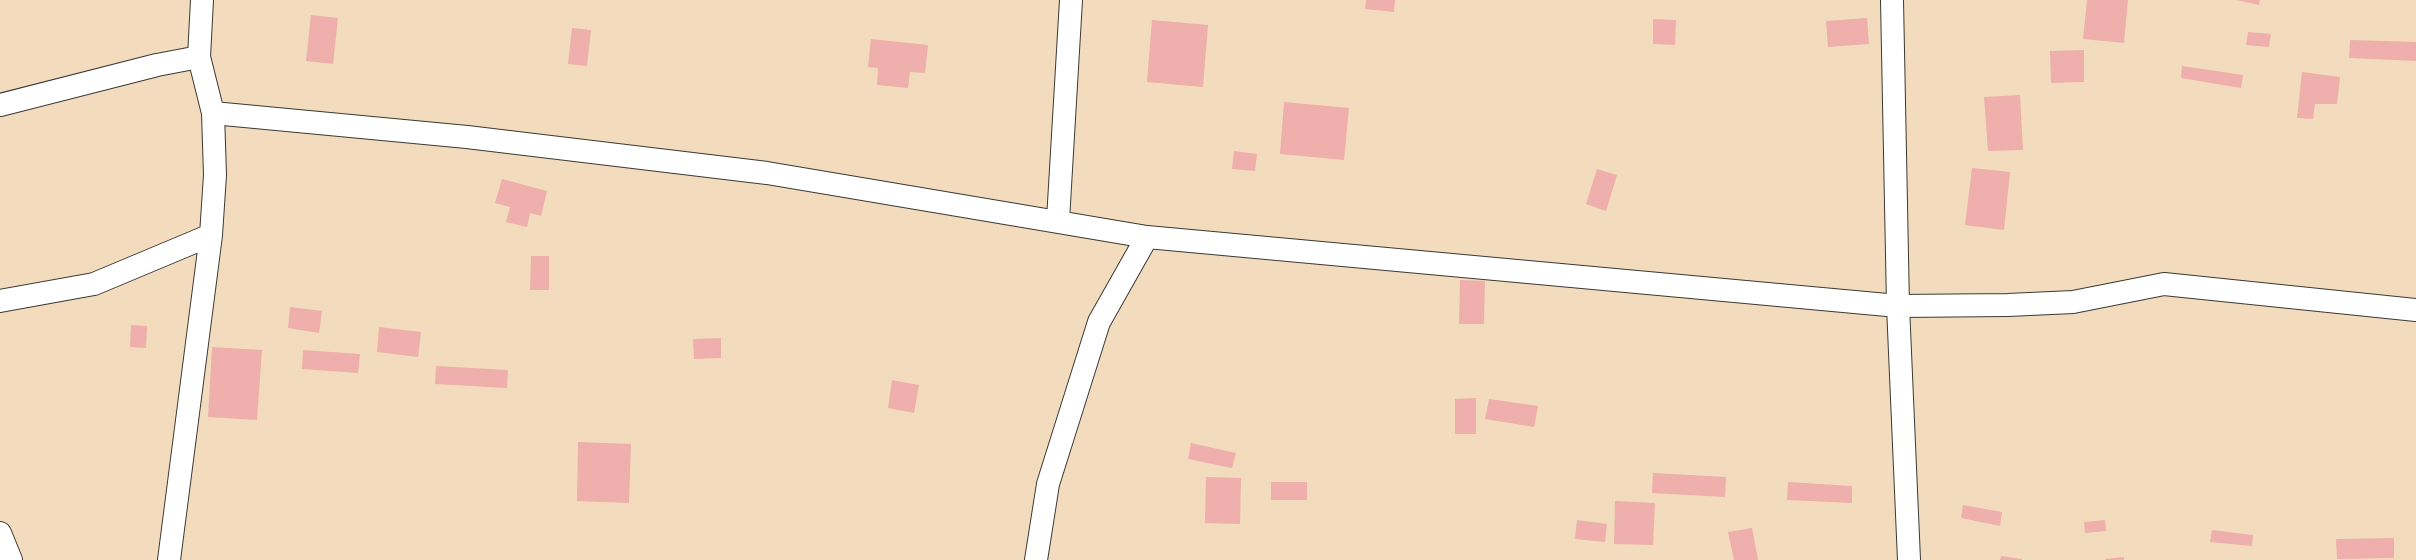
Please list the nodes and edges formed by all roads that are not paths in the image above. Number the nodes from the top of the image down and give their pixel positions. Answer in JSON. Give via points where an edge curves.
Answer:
{"nodes":[{"id":1,"x":202,"y":0,"type":"edge"},
{"id":2,"x":1071,"y":0,"type":"edge"},
{"id":3,"x":1892,"y":0,"type":"edge"},
{"id":4,"x":199,"y":57,"type":"junction"},
{"id":5,"x":0,"y":106,"type":"edge"},
{"id":6,"x":213,"y":113,"type":"junction"},
{"id":7,"x":1058,"y":220,"type":"junction"},
{"id":8,"x":211,"y":235,"type":"junction"},
{"id":9,"x":1147,"y":237,"type":"junction"},
{"id":10,"x":0,"y":301,"type":"edge"},
{"id":11,"x":1898,"y":306,"type":"junction"},
{"id":12,"x":2416,"y":310,"type":"edge"},
{"id":13,"x":0,"y":534,"type":"edge"},
{"id":14,"x":11,"y":560,"type":"edge"},
{"id":15,"x":169,"y":560,"type":"edge"},
{"id":16,"x":1036,"y":560,"type":"edge"},
{"id":17,"x":1909,"y":560,"type":"edge"}],
"edges":[{"from":1,"to":4,"type":"street"},
{"from":2,"to":7,"type":"street"},
{"from":3,"to":11,"type":"street"},
{"from":4,"to":5,"type":"street","via":[[157,65]]},
{"from":4,"to":6,"type":"street"},
{"from":6,"to":7,"type":"street","via":[[467,138],[759,172]]},
{"from":6,"to":8,"type":"street","via":[[215,175]]},
{"from":7,"to":9,"type":"street"},
{"from":8,"to":10,"type":"street","via":[[94,284]]},
{"from":8,"to":15,"type":"street"},
{"from":9,"to":11,"type":"street"},
{"from":9,"to":16,"type":"street","via":[[1099,322],[1048,484]]},
{"from":11,"to":12,"type":"street","via":[[2073,302],[2164,284]]},
{"from":11,"to":17,"type":"street"},
{"from":13,"to":14,"type":"street"}]}
